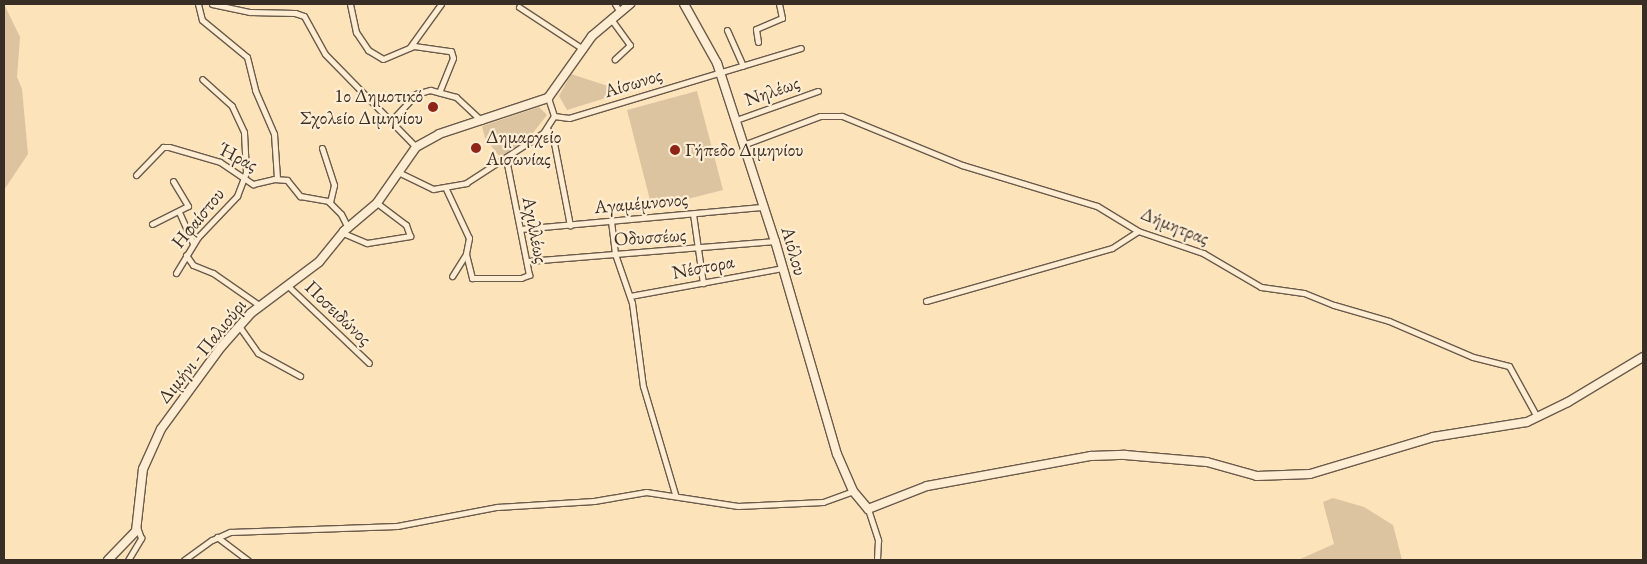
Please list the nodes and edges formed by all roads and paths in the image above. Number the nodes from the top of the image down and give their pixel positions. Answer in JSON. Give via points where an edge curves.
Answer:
{"nodes":[{"id":1,"x":198,"y":4,"type":"edge"},
{"id":2,"x":212,"y":4,"type":"edge"},
{"id":3,"x":261,"y":4,"type":"edge"},
{"id":4,"x":350,"y":4,"type":"edge"},
{"id":5,"x":441,"y":4,"type":"edge"},
{"id":6,"x":615,"y":4,"type":"edge"},
{"id":7,"x":630,"y":4,"type":"edge"},
{"id":8,"x":684,"y":4,"type":"edge"},
{"id":9,"x":779,"y":4,"type":"edge"},
{"id":10,"x":519,"y":6,"type":"dead end"},
{"id":11,"x":262,"y":12,"type":"junction"},
{"id":12,"x":620,"y":12,"type":"junction"},
{"id":13,"x":611,"y":18,"type":"junction"},
{"id":14,"x":727,"y":30,"type":"dead end"},
{"id":15,"x":758,"y":42,"type":"dead end"},
{"id":16,"x":410,"y":47,"type":"junction"},
{"id":17,"x":801,"y":48,"type":"dead end"},
{"id":18,"x":583,"y":49,"type":"junction"},
{"id":19,"x":616,"y":59,"type":"dead end"},
{"id":20,"x":743,"y":66,"type":"junction"},
{"id":21,"x":720,"y":72,"type":"junction"},
{"id":22,"x":202,"y":79,"type":"dead end"},
{"id":23,"x":818,"y":91,"type":"dead end"},
{"id":24,"x":439,"y":92,"type":"junction"},
{"id":25,"x":548,"y":98,"type":"junction"},
{"id":26,"x":554,"y":116,"type":"junction"},
{"id":27,"x":391,"y":120,"type":"junction"},
{"id":28,"x":736,"y":120,"type":"junction"},
{"id":29,"x":482,"y":121,"type":"junction"},
{"id":30,"x":547,"y":128,"type":"junction"},
{"id":31,"x":743,"y":145,"type":"junction"},
{"id":32,"x":416,"y":147,"type":"junction"},
{"id":33,"x":322,"y":148,"type":"dead end"},
{"id":34,"x":506,"y":159,"type":"junction"},
{"id":35,"x":398,"y":172,"type":"junction"},
{"id":36,"x":136,"y":175,"type":"dead end"},
{"id":37,"x":245,"y":177,"type":"junction"},
{"id":38,"x":277,"y":178,"type":"junction"},
{"id":39,"x":173,"y":180,"type":"dead end"},
{"id":40,"x":446,"y":189,"type":"junction"},
{"id":41,"x":330,"y":203,"type":"junction"},
{"id":42,"x":377,"y":203,"type":"junction"},
{"id":43,"x":764,"y":207,"type":"junction"},
{"id":44,"x":179,"y":212,"type":"junction"},
{"id":45,"x":693,"y":214,"type":"junction"},
{"id":46,"x":611,"y":221,"type":"junction"},
{"id":47,"x":152,"y":224,"type":"dead end"},
{"id":48,"x":570,"y":225,"type":"junction"},
{"id":49,"x":520,"y":229,"type":"junction"},
{"id":50,"x":345,"y":230,"type":"junction"},
{"id":51,"x":1138,"y":231,"type":"junction"},
{"id":52,"x":775,"y":241,"type":"junction"},
{"id":53,"x":193,"y":244,"type":"junction"},
{"id":54,"x":698,"y":248,"type":"junction"},
{"id":55,"x":466,"y":254,"type":"junction"},
{"id":56,"x":615,"y":254,"type":"junction"},
{"id":57,"x":186,"y":255,"type":"junction"},
{"id":58,"x":528,"y":261,"type":"junction"},
{"id":59,"x":782,"y":268,"type":"junction"},
{"id":60,"x":176,"y":273,"type":"dead end"},
{"id":61,"x":452,"y":276,"type":"dead end"},
{"id":62,"x":703,"y":283,"type":"junction"},
{"id":63,"x":287,"y":285,"type":"junction"},
{"id":64,"x":630,"y":296,"type":"junction"},
{"id":65,"x":926,"y":302,"type":"dead end"},
{"id":66,"x":259,"y":305,"type":"junction"},
{"id":67,"x":239,"y":326,"type":"junction"},
{"id":68,"x":1643,"y":357,"type":"edge"},
{"id":69,"x":369,"y":363,"type":"dead end"},
{"id":70,"x":300,"y":376,"type":"dead end"},
{"id":71,"x":1537,"y":417,"type":"junction"},
{"id":72,"x":853,"y":491,"type":"junction"},
{"id":73,"x":675,"y":494,"type":"junction"},
{"id":74,"x":868,"y":509,"type":"junction"},
{"id":75,"x":137,"y":527,"type":"junction"},
{"id":76,"x":217,"y":537,"type":"junction"},
{"id":77,"x":108,"y":560,"type":"edge"},
{"id":78,"x":128,"y":560,"type":"edge"},
{"id":79,"x":184,"y":560,"type":"edge"},
{"id":80,"x":248,"y":560,"type":"edge"},
{"id":81,"x":877,"y":560,"type":"edge"}],
"edges":[{"from":1,"to":38,"type":"street","via":[[202,20],[247,56],[255,90],[274,134]]},
{"from":2,"to":11,"type":"street"},
{"from":3,"to":11,"type":"street"},
{"from":4,"to":16,"type":"street","via":[[353,28],[374,54],[390,58]]},
{"from":5,"to":16,"type":"street"},
{"from":6,"to":12,"type":"street"},
{"from":7,"to":12,"type":"street"},
{"from":8,"to":21,"type":"street","name":"Αιόλου","via":[[702,31]]},
{"from":9,"to":15,"type":"street","via":[[782,18],[756,29]]},
{"from":10,"to":18,"type":"street"},
{"from":11,"to":27,"type":"street","via":[[295,12],[304,16],[320,48]]},
{"from":12,"to":13,"type":"street"},
{"from":13,"to":18,"type":"street"},
{"from":13,"to":19,"type":"street","via":[[630,45]]},
{"from":14,"to":20,"type":"street"},
{"from":16,"to":24,"type":"street","via":[[452,52]]},
{"from":17,"to":20,"type":"street","name":"Αίσωνος"},
{"from":18,"to":25,"type":"street"},
{"from":20,"to":21,"type":"street","name":"Αίσωνος"},
{"from":21,"to":26,"type":"street","name":"Αίσωνος","via":[[570,118]]},
{"from":21,"to":28,"type":"street","name":"Αιόλου"},
{"from":22,"to":37,"type":"street","name":"Ηφαίστου","via":[[232,106],[244,132]]},
{"from":23,"to":28,"type":"street","name":"Νηλέως"},
{"from":24,"to":27,"type":"street","via":[[416,94]]},
{"from":24,"to":29,"type":"street","via":[[456,97]]},
{"from":25,"to":26,"type":"street"},
{"from":25,"to":29,"type":"street","name":"Διμήνι - Παλιούρι"},
{"from":26,"to":30,"type":"street"},
{"from":27,"to":32,"type":"street"},
{"from":28,"to":31,"type":"street","name":"Αιόλου"},
{"from":29,"to":32,"type":"street","name":"Διμήνι - Παλιούρι","via":[[430,138]]},
{"from":30,"to":34,"type":"street","via":[[535,141]]},
{"from":30,"to":48,"type":"street","via":[[554,143]]},
{"from":31,"to":43,"type":"street","name":"Αιόλου"},
{"from":31,"to":51,"type":"street","name":"Δήμητρας","via":[[820,116],[838,114],[962,165],[1097,206]]},
{"from":32,"to":35,"type":"street","name":"Διμήνι - Παλιούρι"},
{"from":33,"to":41,"type":"street","via":[[334,185]]},
{"from":34,"to":40,"type":"street","via":[[466,183]]},
{"from":34,"to":49,"type":"street","name":"Αχιλλέως"},
{"from":35,"to":40,"type":"street","via":[[424,186]]},
{"from":35,"to":42,"type":"street","name":"Διμήνι - Παλιούρι"},
{"from":36,"to":37,"type":"street","name":"Ήρας","via":[[165,146],[214,160]]},
{"from":37,"to":38,"type":"street","name":"Ήρας","via":[[252,184]]},
{"from":37,"to":53,"type":"street","name":"Ηφαίστου","via":[[237,196]]},
{"from":38,"to":41,"type":"street","name":"Ήρας","via":[[290,182],[300,196]]},
{"from":39,"to":44,"type":"street","via":[[189,203]]},
{"from":40,"to":55,"type":"street","via":[[468,233]]},
{"from":41,"to":50,"type":"street"},
{"from":42,"to":50,"type":"street","name":"Διμήνι - Παλιούρι"},
{"from":42,"to":50,"type":"street","via":[[406,225],[410,236],[366,243]]},
{"from":43,"to":45,"type":"street","name":"Αγαμέμνονος"},
{"from":43,"to":52,"type":"street","name":"Αιόλου"},
{"from":44,"to":47,"type":"street"},
{"from":44,"to":53,"type":"street"},
{"from":45,"to":46,"type":"street","name":"Αγαμέμνονος"},
{"from":45,"to":54,"type":"street"},
{"from":46,"to":48,"type":"street","name":"Αγαμέμνονος"},
{"from":46,"to":56,"type":"street"},
{"from":48,"to":49,"type":"street","name":"Αγαμέμνονος"},
{"from":49,"to":58,"type":"street","name":"Αχιλλέως"},
{"from":50,"to":63,"type":"street","name":"Διμήνι - Παλιούρι","via":[[316,266]]},
{"from":51,"to":65,"type":"street","via":[[1112,248]]},
{"from":51,"to":71,"type":"street","name":"Δήμητρας","via":[[1203,253],[1261,287],[1304,293],[1389,321],[1474,357],[1509,366]]},
{"from":52,"to":54,"type":"street","name":"Οδυσσέως"},
{"from":52,"to":59,"type":"street","name":"Αιόλου"},
{"from":53,"to":57,"type":"street","name":"Ηφαίστου"},
{"from":54,"to":56,"type":"street","name":"Οδυσσέως"},
{"from":54,"to":62,"type":"street"},
{"from":55,"to":58,"type":"street","name":"Αχιλλέως","via":[[472,278],[528,276]]},
{"from":55,"to":61,"type":"street"},
{"from":56,"to":58,"type":"street","name":"Οδυσσέως"},
{"from":56,"to":64,"type":"street"},
{"from":57,"to":60,"type":"street","name":"Ηφαίστου"},
{"from":57,"to":66,"type":"street","via":[[192,265],[213,274]]},
{"from":59,"to":62,"type":"street","name":"Νέστορα"},
{"from":59,"to":72,"type":"street","name":"Αιόλου","via":[[837,454]]},
{"from":62,"to":64,"type":"street","name":"Νέστορα"},
{"from":63,"to":66,"type":"street","name":"Διμήνι - Παλιούρι"},
{"from":63,"to":69,"type":"street","name":"Ποσειδώνος"},
{"from":64,"to":73,"type":"street","via":[[644,386]]},
{"from":66,"to":67,"type":"street","name":"Διμήνι - Παλιούρι"},
{"from":67,"to":70,"type":"street","via":[[258,353]]},
{"from":67,"to":75,"type":"street","name":"Διμήνι - Παλιούρι","via":[[174,411],[150,452],[141,478]]},
{"from":68,"to":71,"type":"street"},
{"from":71,"to":74,"type":"street","via":[[1507,426],[1433,437],[1300,475],[1257,476],[1215,464],[1162,457],[1092,456],[927,486]]},
{"from":72,"to":73,"type":"street","via":[[823,502],[738,506]]},
{"from":72,"to":74,"type":"street","name":"Αιόλου"},
{"from":73,"to":76,"type":"street","via":[[646,492],[594,501],[514,505],[397,526],[252,530]]},
{"from":74,"to":81,"type":"street","via":[[878,540]]},
{"from":75,"to":77,"type":"street","via":[[133,537]]},
{"from":75,"to":78,"type":"street","via":[[141,538]]},
{"from":76,"to":79,"type":"street"},
{"from":76,"to":80,"type":"street"}]}
